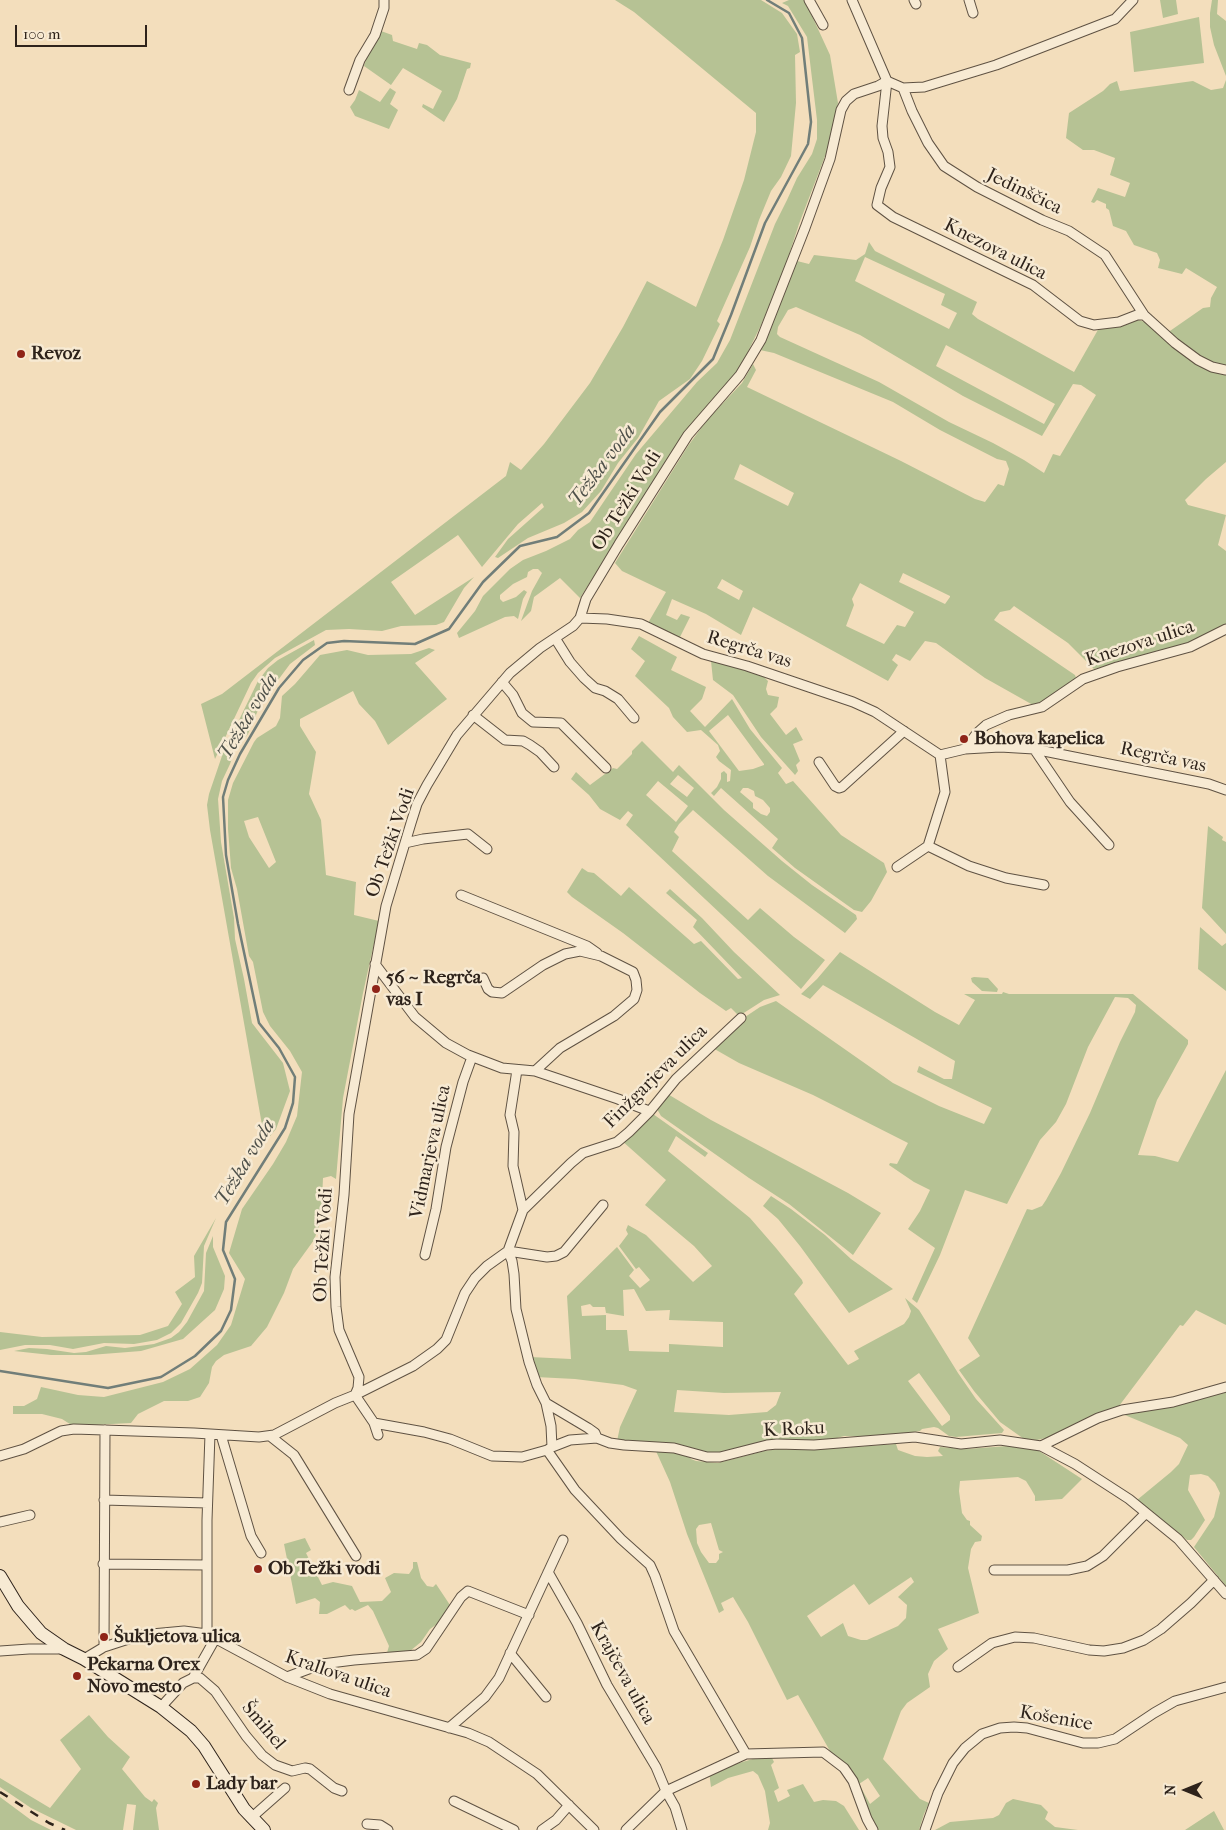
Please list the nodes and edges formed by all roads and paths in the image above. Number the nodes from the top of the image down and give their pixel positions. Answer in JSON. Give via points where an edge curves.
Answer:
{"nodes":[{"id":1,"x":384,"y":0,"type":"edge"},
{"id":2,"x":809,"y":0,"type":"edge"},
{"id":3,"x":852,"y":0,"type":"edge"},
{"id":4,"x":969,"y":0,"type":"edge"},
{"id":5,"x":1133,"y":0,"type":"edge"},
{"id":6,"x":973,"y":13,"type":"dead end"},
{"id":7,"x":823,"y":25,"type":"dead end"},
{"id":8,"x":887,"y":81,"type":"junction"},
{"id":9,"x":903,"y":88,"type":"junction"},
{"id":10,"x":349,"y":90,"type":"dead end"},
{"id":11,"x":1144,"y":315,"type":"junction"},
{"id":12,"x":1226,"y":370,"type":"edge"},
{"id":13,"x":580,"y":618,"type":"junction"},
{"id":14,"x":1226,"y":629,"type":"edge"},
{"id":15,"x":555,"y":638,"type":"junction"},
{"id":16,"x":502,"y":682,"type":"junction"},
{"id":17,"x":473,"y":715,"type":"junction"},
{"id":18,"x":634,"y":718,"type":"dead end"},
{"id":19,"x":904,"y":731,"type":"junction"},
{"id":20,"x":1034,"y":749,"type":"junction"},
{"id":21,"x":964,"y":750,"type":"junction"},
{"id":22,"x":940,"y":755,"type":"junction"},
{"id":23,"x":819,"y":762,"type":"dead end"},
{"id":24,"x":554,"y":767,"type":"dead end"},
{"id":25,"x":606,"y":768,"type":"dead end"},
{"id":26,"x":1226,"y":790,"type":"edge"},
{"id":27,"x":405,"y":843,"type":"junction"},
{"id":28,"x":1109,"y":845,"type":"dead end"},
{"id":29,"x":928,"y":846,"type":"junction"},
{"id":30,"x":487,"y":849,"type":"dead end"},
{"id":31,"x":896,"y":867,"type":"dead end"},
{"id":32,"x":1044,"y":885,"type":"dead end"},
{"id":33,"x":461,"y":895,"type":"dead end"},
{"id":34,"x":601,"y":956,"type":"junction"},
{"id":35,"x":375,"y":964,"type":"junction"},
{"id":36,"x":483,"y":978,"type":"dead end"},
{"id":37,"x":741,"y":1018,"type":"dead end"},
{"id":38,"x":472,"y":1057,"type":"junction"},
{"id":39,"x":517,"y":1070,"type":"junction"},
{"id":40,"x":535,"y":1071,"type":"junction"},
{"id":41,"x":649,"y":1112,"type":"junction"},
{"id":42,"x":604,"y":1205,"type":"dead end"},
{"id":43,"x":523,"y":1210,"type":"junction"},
{"id":44,"x":508,"y":1251,"type":"junction"},
{"id":45,"x":424,"y":1255,"type":"dead end"},
{"id":46,"x":1226,"y":1388,"type":"edge"},
{"id":47,"x":355,"y":1395,"type":"junction"},
{"id":48,"x":546,"y":1404,"type":"junction"},
{"id":49,"x":374,"y":1423,"type":"junction"},
{"id":50,"x":105,"y":1430,"type":"junction"},
{"id":51,"x":210,"y":1434,"type":"junction"},
{"id":52,"x":221,"y":1435,"type":"junction"},
{"id":53,"x":378,"y":1435,"type":"dead end"},
{"id":54,"x":270,"y":1436,"type":"junction"},
{"id":55,"x":597,"y":1438,"type":"junction"},
{"id":56,"x":1041,"y":1446,"type":"junction"},
{"id":57,"x":550,"y":1449,"type":"junction"},
{"id":58,"x":0,"y":1456,"type":"edge"},
{"id":59,"x":104,"y":1500,"type":"junction"},
{"id":60,"x":207,"y":1503,"type":"junction"},
{"id":61,"x":1146,"y":1513,"type":"junction"},
{"id":62,"x":30,"y":1515,"type":"dead end"},
{"id":63,"x":0,"y":1522,"type":"edge"},
{"id":64,"x":563,"y":1540,"type":"dead end"},
{"id":65,"x":261,"y":1553,"type":"dead end"},
{"id":66,"x":356,"y":1556,"type":"dead end"},
{"id":67,"x":103,"y":1564,"type":"junction"},
{"id":68,"x":207,"y":1565,"type":"junction"},
{"id":69,"x":994,"y":1570,"type":"dead end"},
{"id":70,"x":548,"y":1572,"type":"junction"},
{"id":71,"x":0,"y":1576,"type":"edge"},
{"id":72,"x":1214,"y":1580,"type":"junction"},
{"id":73,"x":1226,"y":1594,"type":"edge"},
{"id":74,"x":529,"y":1615,"type":"junction"},
{"id":75,"x":211,"y":1637,"type":"junction"},
{"id":76,"x":104,"y":1647,"type":"junction"},
{"id":77,"x":64,"y":1649,"type":"junction"},
{"id":78,"x":0,"y":1651,"type":"edge"},
{"id":79,"x":510,"y":1653,"type":"junction"},
{"id":80,"x":84,"y":1659,"type":"junction"},
{"id":81,"x":958,"y":1668,"type":"dead end"},
{"id":82,"x":287,"y":1677,"type":"junction"},
{"id":83,"x":193,"y":1678,"type":"junction"},
{"id":84,"x":1226,"y":1687,"type":"edge"},
{"id":85,"x":546,"y":1697,"type":"dead end"},
{"id":86,"x":160,"y":1707,"type":"junction"},
{"id":87,"x":449,"y":1728,"type":"junction"},
{"id":88,"x":746,"y":1754,"type":"junction"},
{"id":89,"x":286,"y":1788,"type":"dead end"},
{"id":90,"x":342,"y":1791,"type":"dead end"},
{"id":91,"x":666,"y":1791,"type":"junction"},
{"id":92,"x":454,"y":1801,"type":"dead end"},
{"id":93,"x":569,"y":1805,"type":"junction"},
{"id":94,"x":251,"y":1818,"type":"junction"},
{"id":95,"x":366,"y":1824,"type":"dead end"},
{"id":96,"x":264,"y":1830,"type":"edge"},
{"id":97,"x":388,"y":1830,"type":"edge"},
{"id":98,"x":514,"y":1830,"type":"edge"},
{"id":99,"x":542,"y":1830,"type":"edge"},
{"id":100,"x":594,"y":1830,"type":"edge"},
{"id":101,"x":626,"y":1830,"type":"edge"},
{"id":102,"x":682,"y":1830,"type":"edge"},
{"id":103,"x":873,"y":1830,"type":"edge"},
{"id":104,"x":925,"y":1830,"type":"edge"}],
"edges":[{"from":1,"to":10,"type":"street","via":[[375,35],[360,60]]},
{"from":2,"to":7,"type":"street"},
{"from":3,"to":8,"type":"street"},
{"from":4,"to":6,"type":"street"},
{"from":5,"to":9,"type":"street","via":[[1115,19],[1047,47],[924,86]]},
{"from":8,"to":9,"type":"street"},
{"from":8,"to":11,"type":"street","name":"Knezova ulica","via":[[882,126],[890,167],[877,205],[893,217],[1033,285],[1080,321],[1094,324],[1119,322]]},
{"from":8,"to":13,"type":"street","name":"Ob Težki Vodi","via":[[854,94],[846,101],[830,159],[761,340],[740,375],[688,435],[586,599]]},
{"from":9,"to":11,"type":"street","name":"Jedinščica","via":[[928,143],[944,166],[977,187],[1069,231],[1106,255]]},
{"from":11,"to":12,"type":"street","via":[[1198,360]]},
{"from":13,"to":15,"type":"street","name":"Ob Težki Vodi"},
{"from":13,"to":19,"type":"street","name":"Regrča vas","via":[[641,624],[703,654],[853,702]]},
{"from":14,"to":21,"type":"street","name":"Knezova ulica","via":[[1190,648],[1083,679],[1042,707],[986,725]]},
{"from":15,"to":16,"type":"street","name":"Ob Težki Vodi"},
{"from":15,"to":18,"type":"street","via":[[584,678],[595,688],[618,699]]},
{"from":16,"to":17,"type":"street","name":"Ob Težki Vodi"},
{"from":16,"to":25,"type":"street","via":[[522,713],[533,722],[561,723]]},
{"from":17,"to":24,"type":"street","via":[[505,740],[523,741],[530,745]]},
{"from":17,"to":27,"type":"street","name":"Ob Težki Vodi","via":[[457,735],[421,798]]},
{"from":19,"to":22,"type":"street","name":"Regrča vas"},
{"from":19,"to":23,"type":"street","via":[[842,787],[835,786]]},
{"from":20,"to":21,"type":"street","name":"Regrča vas"},
{"from":20,"to":26,"type":"street","name":"Regrča vas"},
{"from":20,"to":28,"type":"street","via":[[1070,802]]},
{"from":21,"to":22,"type":"street","name":"Regrča vas"},
{"from":22,"to":29,"type":"street","via":[[945,792]]},
{"from":27,"to":30,"type":"street","name":"Ob Težki Vodi","via":[[468,834]]},
{"from":27,"to":35,"type":"street","name":"Ob Težki Vodi","via":[[386,906]]},
{"from":29,"to":31,"type":"street"},
{"from":29,"to":32,"type":"street","via":[[969,866],[1006,878]]},
{"from":33,"to":34,"type":"street","via":[[587,946]]},
{"from":34,"to":36,"type":"street","via":[[580,951],[565,954],[542,965],[502,993],[488,989]]},
{"from":34,"to":40,"type":"street","via":[[633,972],[637,990],[634,998],[614,1016],[560,1048]]},
{"from":35,"to":38,"type":"street","via":[[415,1017],[446,1044]]},
{"from":35,"to":47,"type":"street","name":"Ob Težki Vodi","via":[[349,1114],[335,1277],[339,1330],[359,1377]]},
{"from":37,"to":41,"type":"street","name":"Finžgarjeva ulica","via":[[676,1079]]},
{"from":38,"to":39,"type":"street"},
{"from":38,"to":45,"type":"street","name":"Vidmarjeva ulica","via":[[446,1147],[436,1209]]},
{"from":39,"to":40,"type":"street"},
{"from":39,"to":43,"type":"street","via":[[510,1115],[514,1132],[513,1166]]},
{"from":40,"to":41,"type":"street"},
{"from":41,"to":43,"type":"street","name":"Finžgarjeva ulica","via":[[617,1142],[583,1154],[571,1163]]},
{"from":42,"to":44,"type":"street","via":[[564,1252],[556,1256]]},
{"from":43,"to":44,"type":"street","name":"Finžgarjeva ulica"},
{"from":44,"to":47,"type":"street","via":[[475,1278],[446,1340],[437,1349],[413,1366]]},
{"from":44,"to":48,"type":"street","via":[[513,1267],[516,1309],[529,1362]]},
{"from":46,"to":56,"type":"street","via":[[1173,1402],[1122,1410]]},
{"from":47,"to":49,"type":"street"},
{"from":47,"to":54,"type":"street"},
{"from":48,"to":55,"type":"street","via":[[588,1428]]},
{"from":48,"to":57,"type":"street","via":[[551,1426]]},
{"from":49,"to":53,"type":"street"},
{"from":49,"to":57,"type":"street","name":"K Roku","via":[[450,1439],[492,1456],[522,1457]]},
{"from":50,"to":51,"type":"street"},
{"from":50,"to":58,"type":"street","via":[[61,1431],[24,1449]]},
{"from":50,"to":59,"type":"street"},
{"from":51,"to":52,"type":"street"},
{"from":51,"to":60,"type":"street"},
{"from":52,"to":54,"type":"street"},
{"from":52,"to":65,"type":"street","via":[[250,1536]]},
{"from":54,"to":66,"type":"street","via":[[294,1455]]},
{"from":55,"to":56,"type":"street","name":"K Roku","via":[[624,1445],[674,1448],[707,1457],[772,1444],[814,1445],[915,1437],[960,1444],[1000,1440]]},
{"from":55,"to":57,"type":"street","name":"K Roku","via":[[570,1440]]},
{"from":56,"to":61,"type":"street","name":"K Roku","via":[[1075,1464]]},
{"from":57,"to":88,"type":"street","via":[[575,1490],[650,1565],[674,1631]]},
{"from":59,"to":60,"type":"street"},
{"from":59,"to":67,"type":"street"},
{"from":60,"to":68,"type":"street"},
{"from":61,"to":69,"type":"street","via":[[1103,1556],[1086,1566],[1068,1570]]},
{"from":61,"to":72,"type":"street","name":"K Roku","via":[[1178,1539]]},
{"from":62,"to":63,"type":"street"},
{"from":64,"to":70,"type":"street"},
{"from":67,"to":68,"type":"street"},
{"from":67,"to":76,"type":"street"},
{"from":68,"to":75,"type":"street"},
{"from":70,"to":74,"type":"street"},
{"from":70,"to":91,"type":"street","name":"Krajčeva ulica","via":[[607,1685],[656,1767]]},
{"from":71,"to":77,"type":"street","via":[[34,1626]]},
{"from":72,"to":73,"type":"street","name":"K Roku"},
{"from":72,"to":81,"type":"street","via":[[1161,1629],[1123,1648],[1089,1650],[1034,1638],[1015,1638],[992,1643]]},
{"from":74,"to":79,"type":"street"},
{"from":74,"to":82,"type":"street","via":[[468,1591],[426,1649],[417,1655],[322,1664]]},
{"from":75,"to":76,"type":"street","name":"Krallova ulica","via":[[184,1631],[160,1632]]},
{"from":75,"to":82,"type":"street","name":"Krallova ulica"},
{"from":75,"to":83,"type":"street"},
{"from":76,"to":80,"type":"street","name":"Krallova ulica"},
{"from":77,"to":78,"type":"street"},
{"from":77,"to":80,"type":"street"},
{"from":79,"to":85,"type":"street"},
{"from":79,"to":87,"type":"street","via":[[499,1678],[485,1697]]},
{"from":80,"to":86,"type":"street"},
{"from":82,"to":87,"type":"street","name":"Krallova ulica","via":[[330,1694]]},
{"from":83,"to":86,"type":"street","via":[[183,1683]]},
{"from":83,"to":90,"type":"street","name":"Šmihel","via":[[200,1678],[215,1691],[246,1736],[268,1760],[292,1771],[310,1769]]},
{"from":84,"to":104,"type":"street","name":"Košenice","via":[[1175,1701],[1115,1739],[1098,1743],[1083,1743],[1014,1726],[982,1734],[953,1763]]},
{"from":86,"to":94,"type":"street","via":[[191,1731],[204,1746]]},
{"from":87,"to":93,"type":"street","name":"Krallova ulica","via":[[489,1742],[536,1774]]},
{"from":88,"to":91,"type":"street"},
{"from":88,"to":103,"type":"street","via":[[822,1752],[844,1768],[853,1781]]},
{"from":89,"to":94,"type":"street"},
{"from":91,"to":101,"type":"street"},
{"from":91,"to":102,"type":"street"},
{"from":92,"to":98,"type":"street"},
{"from":93,"to":99,"type":"street"},
{"from":93,"to":100,"type":"street","name":"Krallova ulica"},
{"from":94,"to":96,"type":"street"},
{"from":95,"to":97,"type":"street","via":[[380,1825]]}]}
